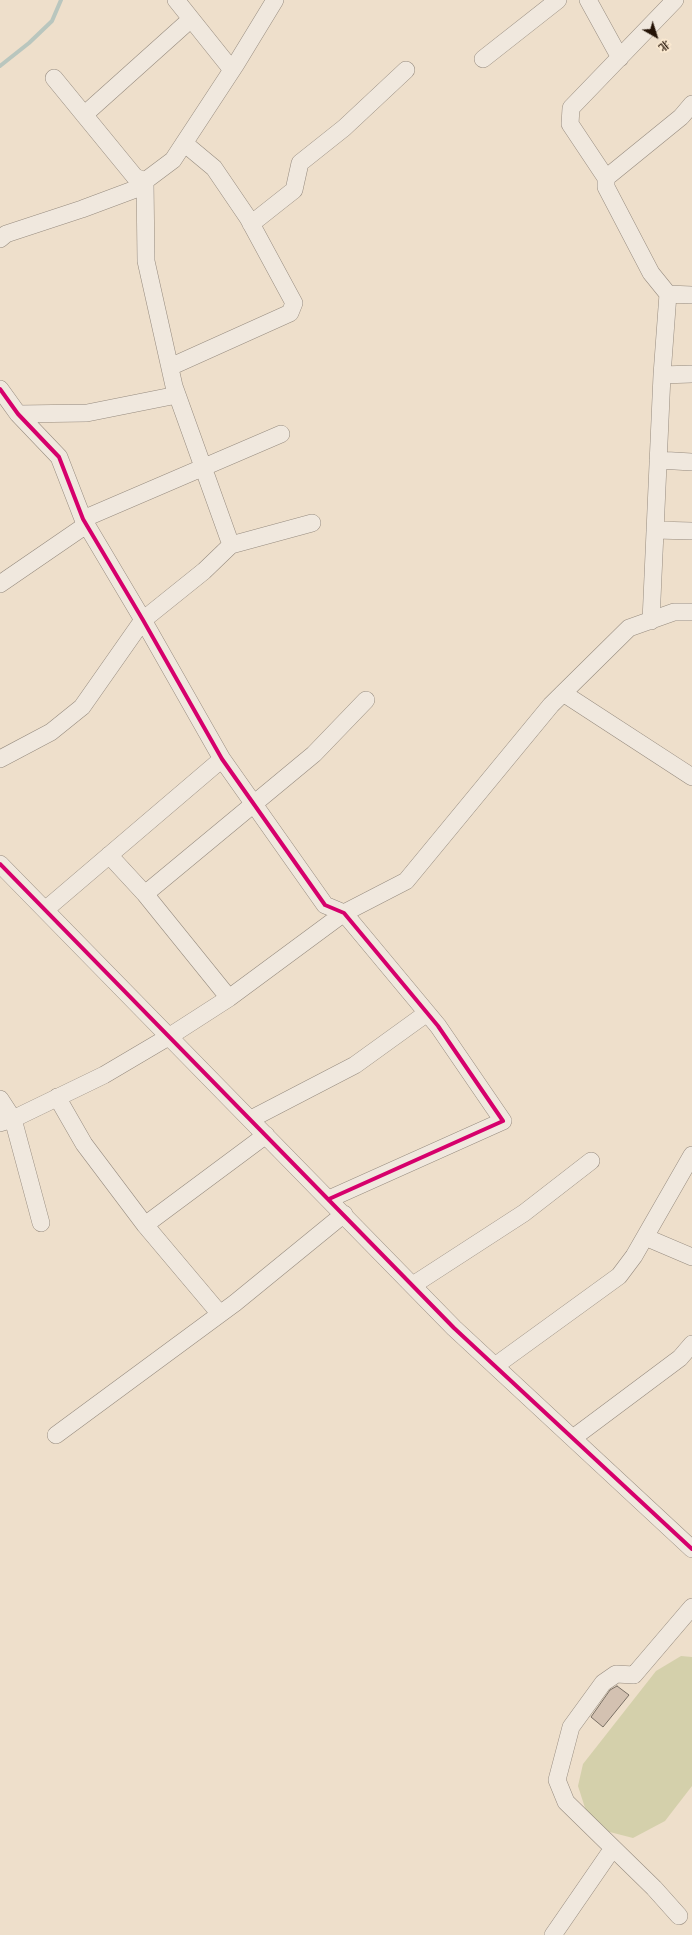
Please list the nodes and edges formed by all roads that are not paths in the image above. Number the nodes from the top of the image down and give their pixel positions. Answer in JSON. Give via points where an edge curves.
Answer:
{"nodes":[{"id":1,"x":176,"y":0,"type":"edge"},
{"id":2,"x":275,"y":0,"type":"edge"},
{"id":3,"x":558,"y":0,"type":"edge"},
{"id":4,"x":588,"y":0,"type":"edge"},
{"id":5,"x":675,"y":0,"type":"edge"},
{"id":6,"x":191,"y":18,"type":"junction"},
{"id":7,"x":620,"y":58,"type":"junction"},
{"id":8,"x":483,"y":59,"type":"dead end"},
{"id":9,"x":232,"y":70,"type":"junction"},
{"id":10,"x":406,"y":70,"type":"dead end"},
{"id":11,"x":54,"y":78,"type":"dead end"},
{"id":12,"x":692,"y":104,"type":"edge"},
{"id":13,"x":84,"y":115,"type":"junction"},
{"id":14,"x":184,"y":143,"type":"junction"},
{"id":15,"x":606,"y":178,"type":"junction"},
{"id":16,"x":145,"y":181,"type":"junction"},
{"id":17,"x":251,"y":224,"type":"junction"},
{"id":18,"x":0,"y":240,"type":"edge"},
{"id":19,"x":668,"y":294,"type":"junction"},
{"id":20,"x":692,"y":295,"type":"edge"},
{"id":21,"x":170,"y":367,"type":"junction"},
{"id":22,"x":692,"y":374,"type":"edge"},
{"id":23,"x":662,"y":375,"type":"junction"},
{"id":24,"x":0,"y":389,"type":"edge"},
{"id":25,"x":177,"y":395,"type":"junction"},
{"id":26,"x":18,"y":414,"type":"junction"},
{"id":27,"x":281,"y":434,"type":"dead end"},
{"id":28,"x":658,"y":460,"type":"junction"},
{"id":29,"x":692,"y":462,"type":"edge"},
{"id":30,"x":203,"y":467,"type":"junction"},
{"id":31,"x":84,"y":522,"type":"junction"},
{"id":32,"x":312,"y":523,"type":"dead end"},
{"id":33,"x":655,"y":530,"type":"junction"},
{"id":34,"x":692,"y":531,"type":"edge"},
{"id":35,"x":231,"y":545,"type":"junction"},
{"id":36,"x":0,"y":584,"type":"edge"},
{"id":37,"x":692,"y":612,"type":"edge"},
{"id":38,"x":143,"y":620,"type":"junction"},
{"id":39,"x":650,"y":621,"type":"junction"},
{"id":40,"x":563,"y":694,"type":"junction"},
{"id":41,"x":366,"y":700,"type":"dead end"},
{"id":42,"x":0,"y":759,"type":"edge"},
{"id":43,"x":222,"y":759,"type":"junction"},
{"id":44,"x":692,"y":777,"type":"edge"},
{"id":45,"x":254,"y":805,"type":"junction"},
{"id":46,"x":109,"y":855,"type":"junction"},
{"id":47,"x":0,"y":864,"type":"edge"},
{"id":48,"x":145,"y":894,"type":"junction"},
{"id":49,"x":325,"y":905,"type":"junction"},
{"id":50,"x":45,"y":910,"type":"junction"},
{"id":51,"x":344,"y":913,"type":"junction"},
{"id":52,"x":315,"y":934,"type":"junction"},
{"id":53,"x":229,"y":998,"type":"junction"},
{"id":54,"x":427,"y":1013,"type":"junction"},
{"id":55,"x":170,"y":1036,"type":"junction"},
{"id":56,"x":57,"y":1097,"type":"junction"},
{"id":57,"x":0,"y":1100,"type":"edge"},
{"id":58,"x":251,"y":1119,"type":"junction"},
{"id":59,"x":6,"y":1121,"type":"edge"},
{"id":60,"x":266,"y":1135,"type":"junction"},
{"id":61,"x":692,"y":1155,"type":"edge"},
{"id":62,"x":591,"y":1161,"type":"dead end"},
{"id":63,"x":328,"y":1199,"type":"junction"},
{"id":64,"x":344,"y":1214,"type":"junction"},
{"id":65,"x":41,"y":1223,"type":"dead end"},
{"id":66,"x":145,"y":1225,"type":"junction"},
{"id":67,"x":645,"y":1237,"type":"junction"},
{"id":68,"x":692,"y":1256,"type":"edge"},
{"id":69,"x":412,"y":1285,"type":"junction"},
{"id":70,"x":220,"y":1314,"type":"junction"},
{"id":71,"x":692,"y":1344,"type":"edge"},
{"id":72,"x":495,"y":1366,"type":"junction"},
{"id":73,"x":56,"y":1435,"type":"dead end"},
{"id":74,"x":573,"y":1438,"type":"junction"},
{"id":75,"x":692,"y":1549,"type":"edge"},
{"id":76,"x":692,"y":1606,"type":"edge"},
{"id":77,"x":613,"y":1848,"type":"junction"},
{"id":78,"x":679,"y":1916,"type":"dead end"},
{"id":79,"x":553,"y":1935,"type":"edge"}],
"edges":[{"from":1,"to":6,"type":"street"},
{"from":2,"to":9,"type":"street"},
{"from":3,"to":8,"type":"street"},
{"from":4,"to":7,"type":"street"},
{"from":5,"to":7,"type":"street"},
{"from":6,"to":9,"type":"street"},
{"from":6,"to":13,"type":"street"},
{"from":7,"to":15,"type":"street","via":[[571,108],[570,124]]},
{"from":9,"to":14,"type":"street"},
{"from":10,"to":17,"type":"street","via":[[344,128],[300,163],[294,190]]},
{"from":11,"to":13,"type":"street"},
{"from":12,"to":15,"type":"street","via":[[681,117]]},
{"from":13,"to":16,"type":"street","via":[[135,177]]},
{"from":14,"to":16,"type":"street","via":[[174,160]]},
{"from":14,"to":17,"type":"street","via":[[214,168]]},
{"from":15,"to":19,"type":"street","via":[[606,186],[651,273]]},
{"from":16,"to":18,"type":"street","via":[[133,190],[6,234]]},
{"from":16,"to":21,"type":"street","via":[[146,261]]},
{"from":17,"to":21,"type":"street","via":[[294,303],[290,313]]},
{"from":19,"to":20,"type":"street"},
{"from":19,"to":23,"type":"street"},
{"from":21,"to":25,"type":"street"},
{"from":22,"to":23,"type":"street"},
{"from":23,"to":28,"type":"street"},
{"from":24,"to":26,"type":"street"},
{"from":25,"to":26,"type":"street","via":[[87,413]]},
{"from":25,"to":30,"type":"street"},
{"from":26,"to":31,"type":"street","via":[[59,458]]},
{"from":27,"to":30,"type":"street"},
{"from":28,"to":29,"type":"street"},
{"from":28,"to":33,"type":"street"},
{"from":30,"to":31,"type":"street"},
{"from":30,"to":35,"type":"street"},
{"from":31,"to":36,"type":"street"},
{"from":31,"to":38,"type":"street"},
{"from":32,"to":35,"type":"street"},
{"from":33,"to":34,"type":"street"},
{"from":33,"to":39,"type":"street"},
{"from":35,"to":38,"type":"street","via":[[204,571]]},
{"from":37,"to":39,"type":"street","via":[[674,612]]},
{"from":38,"to":42,"type":"street","via":[[82,707],[51,732]]},
{"from":38,"to":43,"type":"street"},
{"from":39,"to":40,"type":"street","via":[[629,628]]},
{"from":40,"to":44,"type":"street"},
{"from":40,"to":51,"type":"street","via":[[551,705],[406,881]]},
{"from":41,"to":45,"type":"street","via":[[314,754]]},
{"from":43,"to":45,"type":"street"},
{"from":43,"to":46,"type":"street"},
{"from":45,"to":48,"type":"street"},
{"from":45,"to":49,"type":"street"},
{"from":46,"to":48,"type":"street"},
{"from":46,"to":50,"type":"street"},
{"from":47,"to":50,"type":"street"},
{"from":48,"to":53,"type":"street"},
{"from":49,"to":51,"type":"street"},
{"from":49,"to":52,"type":"street"},
{"from":50,"to":55,"type":"street"},
{"from":51,"to":52,"type":"street"},
{"from":51,"to":54,"type":"street"},
{"from":52,"to":53,"type":"street"},
{"from":53,"to":55,"type":"street"},
{"from":54,"to":58,"type":"street","via":[[355,1064]]},
{"from":54,"to":63,"type":"street","via":[[503,1120]]},
{"from":55,"to":56,"type":"street","via":[[104,1074]]},
{"from":55,"to":58,"type":"street"},
{"from":56,"to":59,"type":"street"},
{"from":56,"to":66,"type":"street","via":[[84,1144]]},
{"from":57,"to":59,"type":"street"},
{"from":58,"to":60,"type":"street"},
{"from":59,"to":65,"type":"street"},
{"from":60,"to":63,"type":"street"},
{"from":60,"to":66,"type":"street"},
{"from":61,"to":67,"type":"street"},
{"from":62,"to":69,"type":"street","via":[[524,1213]]},
{"from":63,"to":64,"type":"street"},
{"from":64,"to":69,"type":"street"},
{"from":64,"to":70,"type":"street"},
{"from":66,"to":70,"type":"street"},
{"from":67,"to":68,"type":"street"},
{"from":67,"to":72,"type":"street","via":[[619,1276]]},
{"from":69,"to":72,"type":"street"},
{"from":70,"to":73,"type":"street"},
{"from":71,"to":74,"type":"street","via":[[680,1358]]},
{"from":72,"to":74,"type":"street"},
{"from":74,"to":75,"type":"street"},
{"from":76,"to":77,"type":"street","via":[[634,1675],[616,1674],[603,1683],[571,1727],[557,1780],[566,1802]]},
{"from":77,"to":78,"type":"street"},
{"from":77,"to":79,"type":"street"}]}
